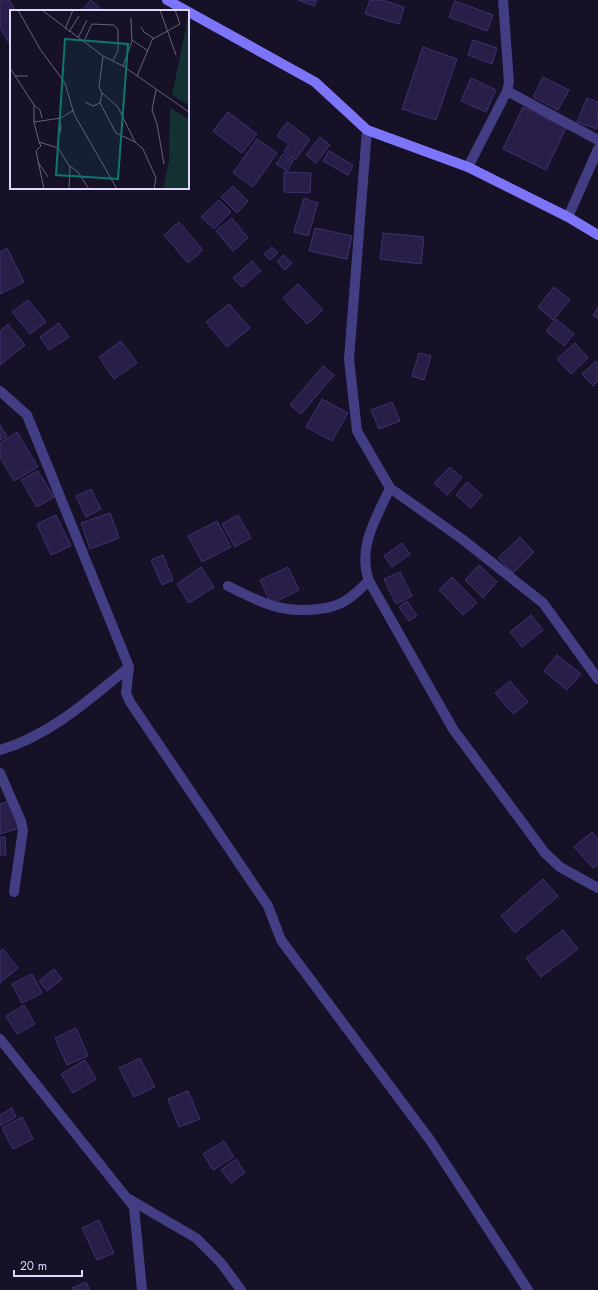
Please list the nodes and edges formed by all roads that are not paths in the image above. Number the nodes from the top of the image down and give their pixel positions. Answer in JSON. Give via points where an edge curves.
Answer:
{"nodes":[{"id":1,"x":503,"y":0,"type":"edge"},
{"id":2,"x":173,"y":1,"type":"edge"},
{"id":3,"x":189,"y":10,"type":"edge"},
{"id":4,"x":189,"y":10,"type":"edge"},
{"id":5,"x":506,"y":91,"type":"junction"},
{"id":6,"x":367,"y":130,"type":"junction"},
{"id":7,"x":598,"y":140,"type":"edge"},
{"id":8,"x":598,"y":149,"type":"edge"},
{"id":9,"x":468,"y":167,"type":"junction"},
{"id":10,"x":568,"y":218,"type":"junction"},
{"id":11,"x":598,"y":236,"type":"edge"},
{"id":12,"x":0,"y":391,"type":"edge"},
{"id":13,"x":390,"y":488,"type":"junction"},
{"id":14,"x":369,"y":581,"type":"junction"},
{"id":15,"x":228,"y":586,"type":"dead end"},
{"id":16,"x":129,"y":667,"type":"junction"},
{"id":17,"x":598,"y":679,"type":"edge"},
{"id":18,"x":0,"y":750,"type":"edge"},
{"id":19,"x":0,"y":773,"type":"edge"},
{"id":20,"x":598,"y":888,"type":"edge"},
{"id":21,"x":14,"y":892,"type":"dead end"},
{"id":22,"x":0,"y":1039,"type":"edge"},
{"id":23,"x":125,"y":1197,"type":"junction"},
{"id":24,"x":142,"y":1290,"type":"edge"},
{"id":25,"x":242,"y":1290,"type":"edge"},
{"id":26,"x":528,"y":1290,"type":"edge"}],
"edges":[{"from":1,"to":5,"type":"street","via":[[509,72]]},
{"from":2,"to":3,"type":"street"},
{"from":4,"to":6,"type":"street","via":[[315,82]]},
{"from":5,"to":7,"type":"street"},
{"from":5,"to":9,"type":"street"},
{"from":6,"to":9,"type":"street"},
{"from":6,"to":13,"type":"street","via":[[349,359],[357,431]]},
{"from":8,"to":10,"type":"street"},
{"from":9,"to":10,"type":"street"},
{"from":10,"to":11,"type":"street"},
{"from":12,"to":16,"type":"street","via":[[27,415]]},
{"from":13,"to":14,"type":"street","via":[[365,547]]},
{"from":13,"to":17,"type":"street","via":[[462,539],[543,603]]},
{"from":14,"to":15,"type":"street","via":[[348,600],[330,608],[304,611],[282,609],[263,603]]},
{"from":14,"to":20,"type":"street","via":[[453,729],[545,852],[560,867]]},
{"from":16,"to":18,"type":"street","via":[[50,728]]},
{"from":16,"to":26,"type":"street","via":[[126,693],[130,702],[268,906],[281,940],[430,1140]]},
{"from":19,"to":21,"type":"street","via":[[22,821],[23,830]]},
{"from":22,"to":23,"type":"street"},
{"from":23,"to":24,"type":"street","via":[[134,1208]]},
{"from":23,"to":25,"type":"street","via":[[196,1238],[221,1263]]}]}
